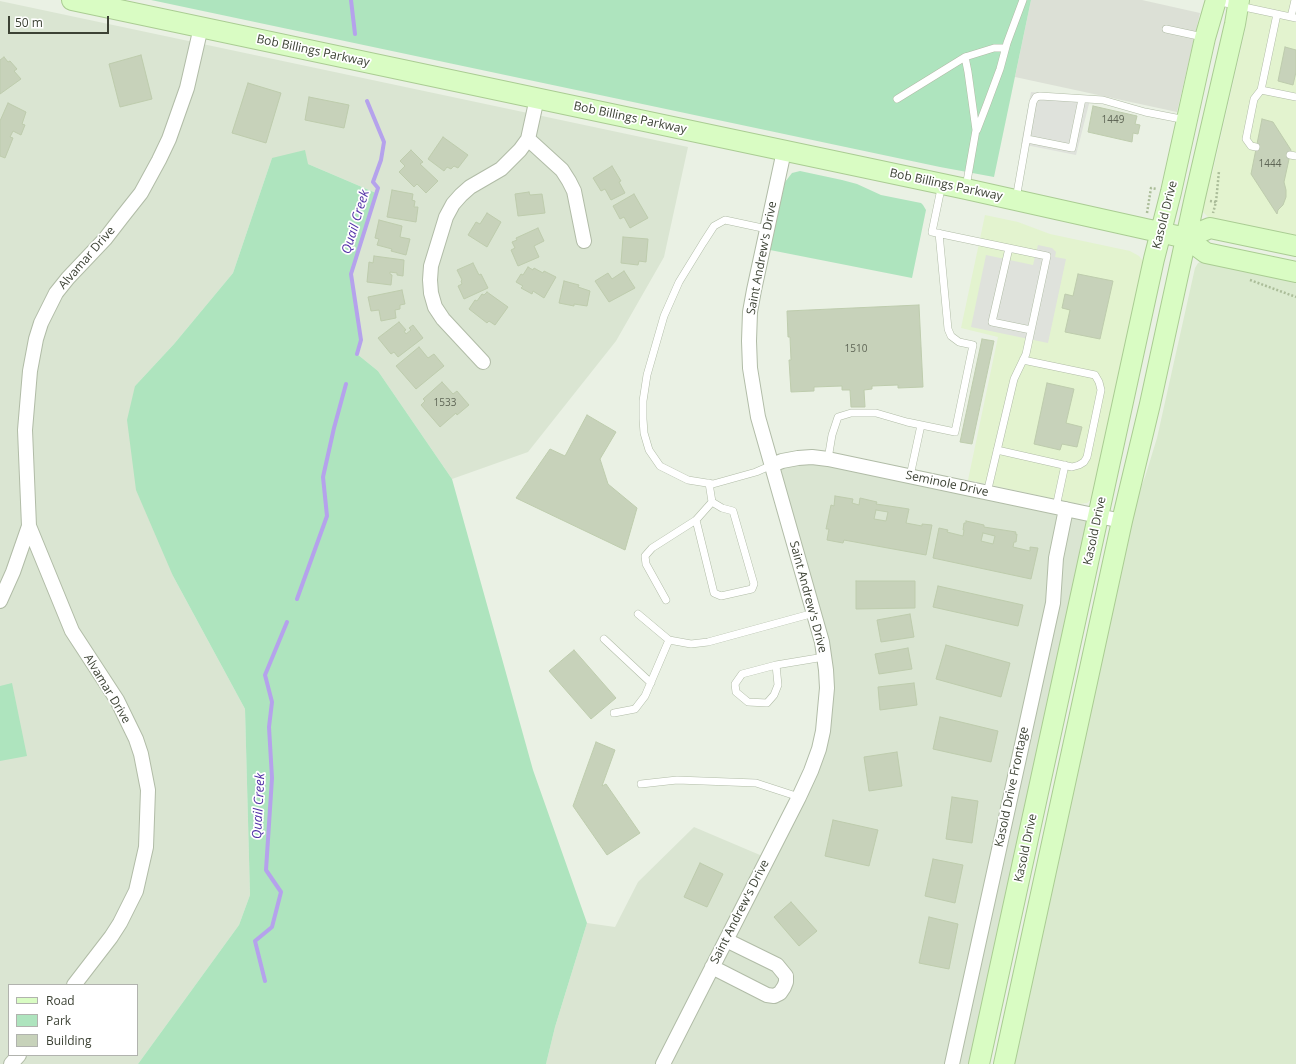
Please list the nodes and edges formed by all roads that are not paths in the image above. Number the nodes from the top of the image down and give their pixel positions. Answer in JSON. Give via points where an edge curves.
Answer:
{"nodes":[{"id":1,"x":72,"y":0,"type":"edge"},
{"id":2,"x":1023,"y":0,"type":"edge"},
{"id":3,"x":1214,"y":0,"type":"edge"},
{"id":4,"x":1295,"y":0,"type":"edge"},
{"id":5,"x":1238,"y":3,"type":"edge"},
{"id":6,"x":1277,"y":14,"type":"junction"},
{"id":7,"x":1294,"y":17,"type":"edge"},
{"id":8,"x":201,"y":27,"type":"junction"},
{"id":9,"x":1166,"y":29,"type":"dead end"},
{"id":10,"x":1205,"y":38,"type":"junction"},
{"id":11,"x":1006,"y":48,"type":"junction"},
{"id":12,"x":965,"y":57,"type":"junction"},
{"id":13,"x":1261,"y":90,"type":"junction"},
{"id":14,"x":1296,"y":97,"type":"edge"},
{"id":15,"x":537,"y":98,"type":"junction"},
{"id":16,"x":897,"y":99,"type":"dead end"},
{"id":17,"x":1082,"y":99,"type":"junction"},
{"id":18,"x":1186,"y":120,"type":"junction"},
{"id":19,"x":976,"y":130,"type":"junction"},
{"id":20,"x":1027,"y":139,"type":"junction"},
{"id":21,"x":528,"y":140,"type":"junction"},
{"id":22,"x":1256,"y":148,"type":"dead end"},
{"id":23,"x":784,"y":151,"type":"junction"},
{"id":24,"x":942,"y":184,"type":"junction"},
{"id":25,"x":966,"y":189,"type":"junction"},
{"id":26,"x":1015,"y":200,"type":"junction"},
{"id":27,"x":767,"y":229,"type":"junction"},
{"id":28,"x":1161,"y":232,"type":"junction"},
{"id":29,"x":938,"y":233,"type":"junction"},
{"id":30,"x":1186,"y":238,"type":"junction"},
{"id":31,"x":584,"y":241,"type":"dead end"},
{"id":32,"x":1296,"y":246,"type":"edge"},
{"id":33,"x":1009,"y":248,"type":"junction"},
{"id":34,"x":1296,"y":272,"type":"edge"},
{"id":35,"x":1031,"y":330,"type":"junction"},
{"id":36,"x":1023,"y":360,"type":"junction"},
{"id":37,"x":483,"y":362,"type":"dead end"},
{"id":38,"x":921,"y":425,"type":"junction"},
{"id":39,"x":997,"y":450,"type":"junction"},
{"id":40,"x":828,"y":459,"type":"junction"},
{"id":41,"x":772,"y":465,"type":"junction"},
{"id":42,"x":1065,"y":465,"type":"junction"},
{"id":43,"x":910,"y":476,"type":"junction"},
{"id":44,"x":709,"y":483,"type":"junction"},
{"id":45,"x":987,"y":493,"type":"junction"},
{"id":46,"x":712,"y":502,"type":"junction"},
{"id":47,"x":1061,"y":508,"type":"junction"},
{"id":48,"x":1099,"y":516,"type":"junction"},
{"id":49,"x":696,"y":520,"type":"junction"},
{"id":50,"x":1122,"y":521,"type":"junction"},
{"id":51,"x":29,"y":526,"type":"junction"},
{"id":52,"x":666,"y":600,"type":"dead end"},
{"id":53,"x":0,"y":601,"type":"edge"},
{"id":54,"x":814,"y":613,"type":"junction"},
{"id":55,"x":638,"y":614,"type":"dead end"},
{"id":56,"x":604,"y":638,"type":"dead end"},
{"id":57,"x":669,"y":640,"type":"junction"},
{"id":58,"x":824,"y":657,"type":"junction"},
{"id":59,"x":776,"y":665,"type":"junction"},
{"id":60,"x":651,"y":683,"type":"junction"},
{"id":61,"x":614,"y":713,"type":"dead end"},
{"id":62,"x":641,"y":784,"type":"dead end"},
{"id":63,"x":799,"y":797,"type":"junction"},
{"id":64,"x":726,"y":940,"type":"junction"},
{"id":65,"x":712,"y":967,"type":"junction"},
{"id":66,"x":75,"y":984,"type":"edge"},
{"id":67,"x":18,"y":1056,"type":"edge"},
{"id":68,"x":11,"y":1064,"type":"edge"},
{"id":69,"x":663,"y":1064,"type":"edge"},
{"id":70,"x":952,"y":1064,"type":"edge"},
{"id":71,"x":979,"y":1064,"type":"edge"},
{"id":72,"x":1004,"y":1064,"type":"edge"}],
"edges":[{"from":1,"to":8,"type":"main road","name":"Bob Billings Parkway"},
{"from":2,"to":11,"type":"lane"},
{"from":3,"to":5,"type":"lane"},
{"from":3,"to":10,"type":"main road","name":"Kasold Drive"},
{"from":4,"to":7,"type":"lane"},
{"from":5,"to":6,"type":"lane"},
{"from":5,"to":30,"type":"main road","name":"Kasold Drive"},
{"from":6,"to":7,"type":"lane"},
{"from":6,"to":13,"type":"lane"},
{"from":8,"to":15,"type":"main road","name":"Bob Billings Parkway"},
{"from":8,"to":51,"type":"street","name":"Alvamar Drive","via":[[187,88],[169,139],[141,193],[105,239],[56,293],[41,323],[32,356],[25,430]]},
{"from":9,"to":10,"type":"lane"},
{"from":10,"to":18,"type":"main road","name":"Kasold Drive"},
{"from":11,"to":12,"type":"lane","via":[[994,48]]},
{"from":11,"to":19,"type":"lane"},
{"from":12,"to":16,"type":"lane"},
{"from":12,"to":19,"type":"lane"},
{"from":13,"to":14,"type":"lane"},
{"from":13,"to":22,"type":"lane","via":[[1254,99],[1246,140]]},
{"from":15,"to":21,"type":"street"},
{"from":15,"to":23,"type":"main road","name":"Bob Billings Parkway"},
{"from":17,"to":18,"type":"lane","via":[[1103,100]]},
{"from":17,"to":20,"type":"lane","via":[[1036,97]]},
{"from":17,"to":20,"type":"lane","via":[[1072,148]]},
{"from":18,"to":28,"type":"main road","name":"Kasold Drive"},
{"from":19,"to":25,"type":"lane"},
{"from":20,"to":26,"type":"lane"},
{"from":21,"to":31,"type":"street","via":[[562,170],[569,181],[574,191]]},
{"from":21,"to":37,"type":"street","via":[[501,169],[470,187],[453,204],[446,217],[431,266],[431,293],[435,307]]},
{"from":23,"to":24,"type":"main road","name":"Bob Billings Parkway"},
{"from":23,"to":27,"type":"street","name":"Saint Andrew's Drive"},
{"from":24,"to":25,"type":"main road","name":"Bob Billings Parkway"},
{"from":24,"to":29,"type":"lane","via":[[932,232]]},
{"from":25,"to":26,"type":"main road","name":"Bob Billings Parkway"},
{"from":26,"to":28,"type":"main road","name":"Bob Billings Parkway"},
{"from":27,"to":41,"type":"street","name":"Saint Andrew's Drive","via":[[750,312],[749,341],[753,394]]},
{"from":27,"to":44,"type":"lane","via":[[725,220],[714,226],[679,282],[664,316],[647,375],[643,419],[649,450],[660,466],[688,480]]},
{"from":28,"to":30,"type":"main road","name":"Bob Billings Parkway"},
{"from":28,"to":48,"type":"main road","name":"Kasold Drive"},
{"from":29,"to":33,"type":"lane"},
{"from":29,"to":38,"type":"lane","via":[[948,329],[951,336],[959,342],[973,345],[955,432]]},
{"from":30,"to":32,"type":"main road","via":[[1210,228]]},
{"from":30,"to":34,"type":"main road","name":"Bob Billings Parkway","via":[[1206,253]]},
{"from":30,"to":50,"type":"main road","name":"Kasold Drive"},
{"from":33,"to":35,"type":"lane","via":[[1047,256]]},
{"from":33,"to":35,"type":"lane","via":[[992,322]]},
{"from":35,"to":36,"type":"lane"},
{"from":36,"to":39,"type":"lane","via":[[1014,379]]},
{"from":36,"to":42,"type":"lane","via":[[1095,375],[1099,382],[1101,390],[1087,457],[1078,465]]},
{"from":38,"to":40,"type":"lane","via":[[876,413],[851,413],[838,417]]},
{"from":38,"to":43,"type":"lane"},
{"from":39,"to":42,"type":"lane"},
{"from":39,"to":45,"type":"lane"},
{"from":40,"to":41,"type":"street","name":"Seminole Drive","via":[[798,458]]},
{"from":40,"to":43,"type":"street","name":"Seminole Drive"},
{"from":41,"to":44,"type":"lane","via":[[756,472]]},
{"from":41,"to":54,"type":"street","name":"Saint Andrew's Drive"},
{"from":42,"to":47,"type":"lane"},
{"from":43,"to":45,"type":"street","name":"Seminole Drive"},
{"from":44,"to":46,"type":"lane"},
{"from":45,"to":47,"type":"street","name":"Seminole Drive"},
{"from":46,"to":49,"type":"lane"},
{"from":46,"to":49,"type":"lane","via":[[733,511],[754,584],[752,589],[721,596],[714,592]]},
{"from":47,"to":48,"type":"street","name":"Seminole Drive"},
{"from":47,"to":70,"type":"street","name":"Kasold Drive Frontage","via":[[1053,603]]},
{"from":48,"to":50,"type":"street","name":"Seminole Drive"},
{"from":48,"to":71,"type":"main road","name":"Kasold Drive"},
{"from":49,"to":52,"type":"lane","via":[[652,548],[645,556],[646,564]]},
{"from":50,"to":72,"type":"main road","name":"Kasold Drive"},
{"from":51,"to":53,"type":"street","name":"Alvamar Drive"},
{"from":51,"to":66,"type":"street","name":"Alvamar Drive","via":[[72,631],[117,700],[136,739],[148,790],[146,847],[136,891],[111,937]]},
{"from":54,"to":57,"type":"lane","via":[[708,642],[691,644]]},
{"from":54,"to":58,"type":"street","name":"Saint Andrew's Drive"},
{"from":55,"to":57,"type":"lane"},
{"from":56,"to":60,"type":"lane"},
{"from":57,"to":60,"type":"lane"},
{"from":58,"to":59,"type":"lane"},
{"from":58,"to":63,"type":"street","name":"Saint Andrew's Drive","via":[[827,688],[823,731],[812,771]]},
{"from":59,"to":59,"type":"lane","via":[[742,674],[735,684],[736,692],[748,702],[767,702],[774,695],[778,685]]},
{"from":60,"to":61,"type":"lane","via":[[635,709]]},
{"from":62,"to":63,"type":"lane","via":[[677,780],[756,783]]},
{"from":63,"to":64,"type":"street","name":"Saint Andrew's Drive"},
{"from":64,"to":65,"type":"street","name":"Saint Andrew's Drive"},
{"from":64,"to":65,"type":"street","via":[[777,965],[786,976],[784,987],[774,996],[767,995]]},
{"from":65,"to":69,"type":"street","name":"Saint Andrew's Drive"},
{"from":67,"to":68,"type":"street"}]}
